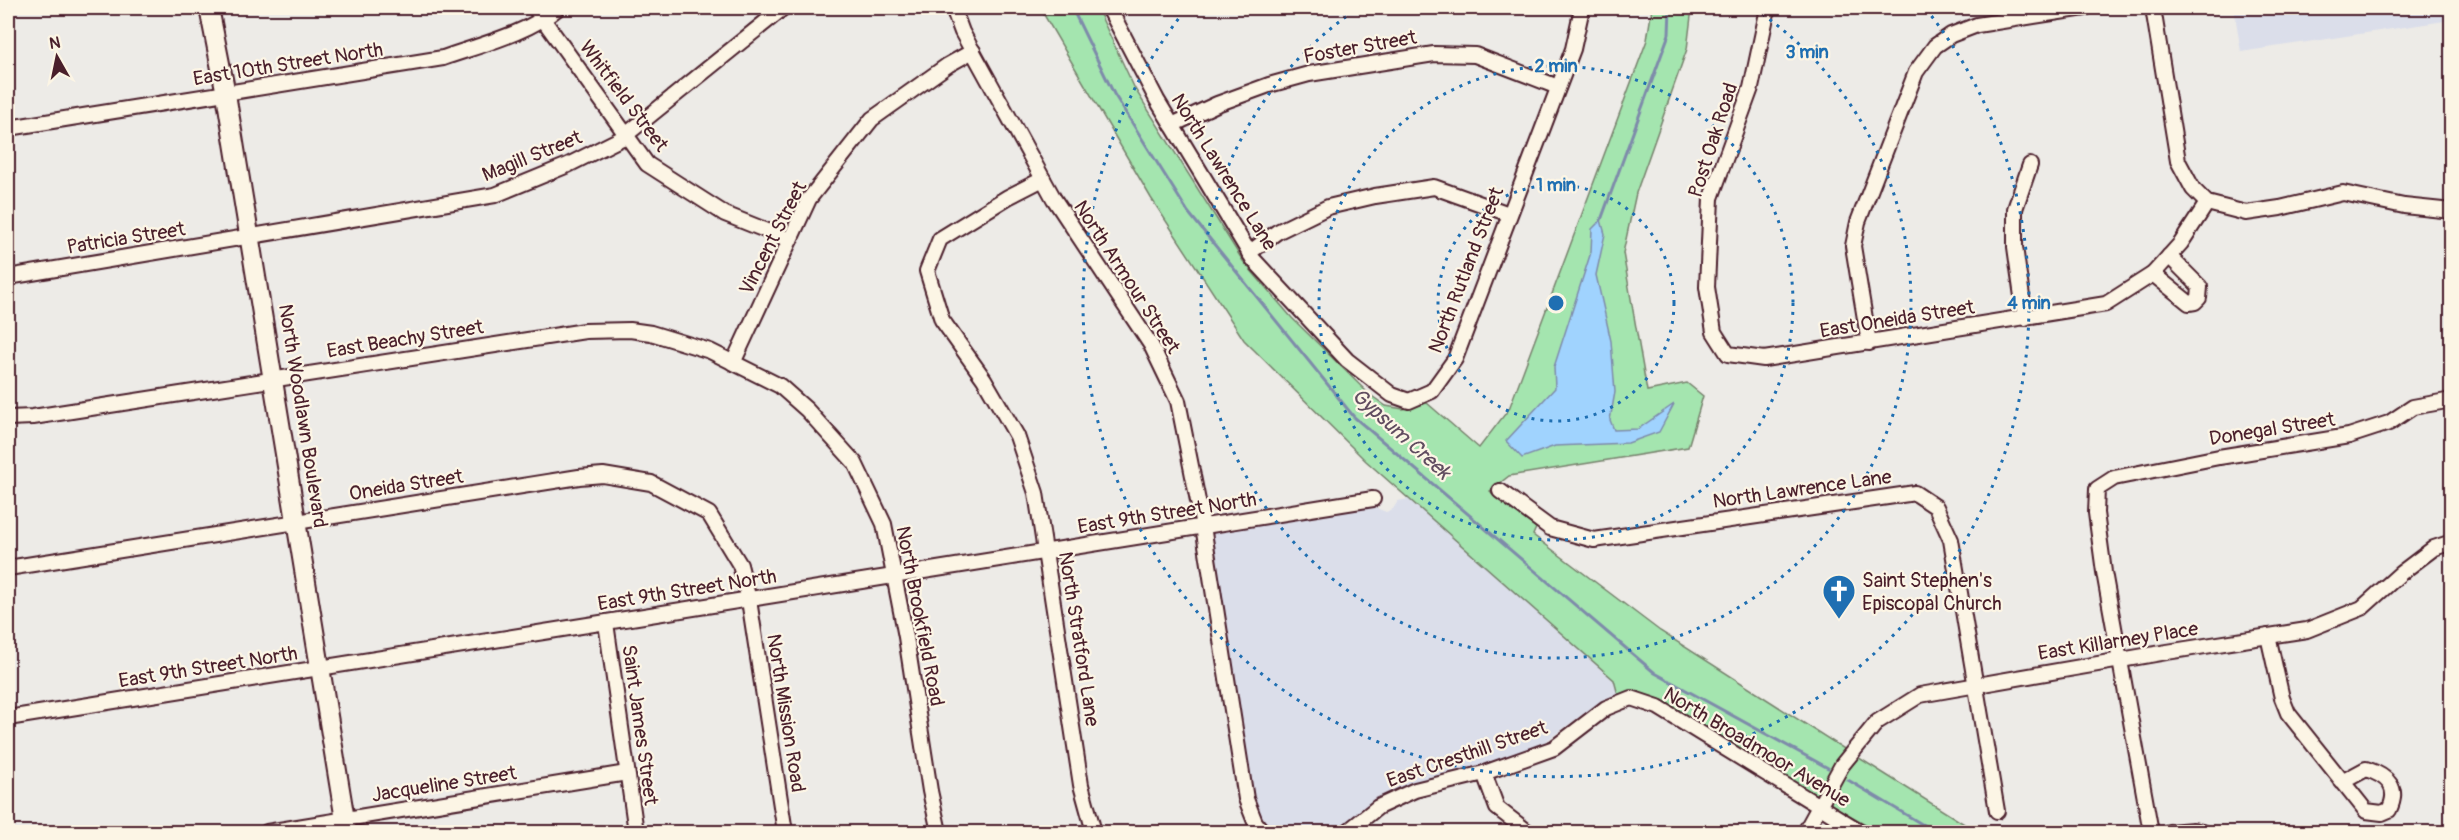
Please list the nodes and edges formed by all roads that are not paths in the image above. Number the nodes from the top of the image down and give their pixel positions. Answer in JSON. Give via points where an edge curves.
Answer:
{"nodes":[{"id":1,"x":209,"y":8,"type":"edge"},
{"id":2,"x":558,"y":8,"type":"edge"},
{"id":3,"x":783,"y":8,"type":"edge"},
{"id":4,"x":953,"y":8,"type":"edge"},
{"id":5,"x":1108,"y":8,"type":"edge"},
{"id":6,"x":1582,"y":8,"type":"edge"},
{"id":7,"x":1768,"y":8,"type":"edge"},
{"id":8,"x":2085,"y":8,"type":"edge"},
{"id":9,"x":2153,"y":8,"type":"edge"},
{"id":10,"x":539,"y":13,"type":"edge"},
{"id":11,"x":973,"y":51,"type":"junction"},
{"id":12,"x":1558,"y":87,"type":"junction"},
{"id":13,"x":226,"y":94,"type":"junction"},
{"id":14,"x":1172,"y":126,"type":"junction"},
{"id":15,"x":15,"y":127,"type":"dead end"},
{"id":16,"x":625,"y":135,"type":"junction"},
{"id":17,"x":2030,"y":165,"type":"dead end"},
{"id":18,"x":1043,"y":179,"type":"junction"},
{"id":19,"x":2207,"y":203,"type":"junction"},
{"id":20,"x":2451,"y":211,"type":"edge"},
{"id":21,"x":1509,"y":214,"type":"junction"},
{"id":22,"x":250,"y":237,"type":"junction"},
{"id":23,"x":790,"y":240,"type":"junction"},
{"id":24,"x":1250,"y":253,"type":"junction"},
{"id":25,"x":2169,"y":256,"type":"junction"},
{"id":26,"x":2153,"y":274,"type":"junction"},
{"id":27,"x":8,"y":277,"type":"edge"},
{"id":28,"x":2025,"y":318,"type":"junction"},
{"id":29,"x":1869,"y":343,"type":"junction"},
{"id":30,"x":1728,"y":354,"type":"joint"},
{"id":31,"x":733,"y":363,"type":"junction"},
{"id":32,"x":274,"y":379,"type":"junction"},
{"id":33,"x":1415,"y":398,"type":"joint"},
{"id":34,"x":2451,"y":400,"type":"edge"},
{"id":35,"x":8,"y":418,"type":"edge"},
{"id":36,"x":1500,"y":491,"type":"dead end"},
{"id":37,"x":1373,"y":499,"type":"dead end"},
{"id":38,"x":298,"y":522,"type":"junction"},
{"id":39,"x":1203,"y":526,"type":"junction"},
{"id":40,"x":2451,"y":542,"type":"edge"},
{"id":41,"x":1046,"y":552,"type":"junction"},
{"id":42,"x":8,"y":568,"type":"edge"},
{"id":43,"x":895,"y":576,"type":"junction"},
{"id":44,"x":749,"y":600,"type":"junction"},
{"id":45,"x":606,"y":622,"type":"junction"},
{"id":46,"x":2268,"y":636,"type":"junction"},
{"id":47,"x":2121,"y":660,"type":"junction"},
{"id":48,"x":322,"y":669,"type":"junction"},
{"id":49,"x":1976,"y":685,"type":"junction"},
{"id":50,"x":1631,"y":698,"type":"joint"},
{"id":51,"x":8,"y":718,"type":"edge"},
{"id":52,"x":627,"y":773,"type":"junction"},
{"id":53,"x":1484,"y":773,"type":"junction"},
{"id":54,"x":2342,"y":782,"type":"dead end"},
{"id":55,"x":1819,"y":808,"type":"junction"},
{"id":56,"x":1997,"y":811,"type":"dead end"},
{"id":57,"x":346,"y":826,"type":"edge"},
{"id":58,"x":267,"y":832,"type":"edge"},
{"id":59,"x":636,"y":832,"type":"edge"},
{"id":60,"x":785,"y":832,"type":"edge"},
{"id":61,"x":939,"y":832,"type":"edge"},
{"id":62,"x":1094,"y":832,"type":"edge"},
{"id":63,"x":1263,"y":832,"type":"edge"},
{"id":64,"x":1347,"y":832,"type":"edge"},
{"id":65,"x":1528,"y":832,"type":"edge"},
{"id":66,"x":1805,"y":832,"type":"edge"},
{"id":67,"x":1861,"y":832,"type":"edge"},
{"id":68,"x":2151,"y":832,"type":"edge"},
{"id":69,"x":2169,"y":832,"type":"edge"},
{"id":70,"x":2202,"y":832,"type":"edge"}],
"edges":[{"from":1,"to":13,"type":"main road","name":"North Woodlawn Boulevard"},
{"from":2,"to":10,"type":"street","name":"East 10th Street North"},
{"from":3,"to":16,"type":"street","name":"Magill Street"},
{"from":4,"to":11,"type":"street","name":"North Armour Street"},
{"from":5,"to":14,"type":"street","name":"North Lawrence Lane"},
{"from":6,"to":12,"type":"street","name":"North Rutland Street","via":[[1573,49]]},
{"from":7,"to":30,"type":"street","name":"Post Oak Road","via":[[1751,88],[1711,198],[1707,287],[1714,332]]},
{"from":8,"to":29,"type":"street","via":[[1977,25],[1935,46],[1916,72],[1858,222],[1853,246]]},
{"from":9,"to":19,"type":"street","via":[[2178,161],[2193,189]]},
{"from":10,"to":13,"type":"street","name":"East 10th Street North","via":[[500,39],[442,58]]},
{"from":10,"to":16,"type":"street","name":"Whitfield Street"},
{"from":11,"to":18,"type":"street","name":"North Armour Street"},
{"from":11,"to":23,"type":"street","name":"Vincent Street","via":[[872,119],[809,199]]},
{"from":12,"to":14,"type":"street","name":"Foster Street","via":[[1476,55],[1434,54],[1279,82],[1216,104]]},
{"from":12,"to":21,"type":"street","name":"North Rutland Street"},
{"from":13,"to":15,"type":"street","name":"East 10th Street North"},
{"from":13,"to":22,"type":"main road","name":"North Woodlawn Boulevard"},
{"from":14,"to":24,"type":"street","name":"North Lawrence Lane"},
{"from":16,"to":22,"type":"street","name":"Magill Street","via":[[568,165],[495,195]]},
{"from":16,"to":23,"type":"street","name":"Whitfield Street","via":[[647,164],[725,214]]},
{"from":17,"to":28,"type":"street","via":[[2015,209],[2015,247]]},
{"from":18,"to":39,"type":"street","name":"North Armour Street","via":[[1151,345],[1178,401]]},
{"from":18,"to":41,"type":"street","name":"North Stratford Lane","via":[[940,240],[927,271],[942,320],[984,379],[1017,436],[1035,494]]},
{"from":19,"to":20,"type":"street","via":[[2246,213],[2343,194]]},
{"from":19,"to":25,"type":"street","name":"East Oneida Street"},
{"from":21,"to":24,"type":"street","via":[[1434,187],[1328,207],[1277,232]]},
{"from":21,"to":33,"type":"street","name":"North Rutland Street","via":[[1455,359],[1432,391]]},
{"from":22,"to":27,"type":"street","name":"Patricia Street"},
{"from":22,"to":32,"type":"main road","name":"North Woodlawn Boulevard"},
{"from":23,"to":31,"type":"street","name":"Vincent Street"},
{"from":24,"to":33,"type":"street","name":"North Lawrence Lane","via":[[1347,360],[1392,395],[1408,401]]},
{"from":25,"to":26,"type":"street","name":"East Oneida Street"},
{"from":25,"to":26,"type":"street","via":[[2200,287],[2199,298],[2189,303]]},
{"from":26,"to":28,"type":"street","name":"East Oneida Street","via":[[2106,304]]},
{"from":28,"to":29,"type":"street","name":"East Oneida Street"},
{"from":29,"to":30,"type":"street","name":"East Oneida Street","via":[[1764,359]]},
{"from":31,"to":32,"type":"street","name":"East Beachy Street","via":[[710,351],[651,333],[585,331]]},
{"from":31,"to":43,"type":"street","name":"North Brookfield Road","via":[[780,386],[855,463],[884,524]]},
{"from":32,"to":35,"type":"street","name":"East Beachy Street"},
{"from":32,"to":38,"type":"main road","name":"North Woodlawn Boulevard"},
{"from":34,"to":47,"type":"street","name":"Donegal Street","via":[[2414,407],[2389,423],[2349,436],[2114,478],[2097,489],[2096,513]]},
{"from":36,"to":49,"type":"street","name":"North Lawrence Lane","via":[[1550,528],[1594,540],[1915,493],[1936,507],[1951,540]]},
{"from":37,"to":39,"type":"street","name":"East 9th Street North"},
{"from":38,"to":42,"type":"street","name":"Oneida Street"},
{"from":38,"to":44,"type":"street","name":"Oneida Street","via":[[603,475],[659,487],[709,514],[740,565]]},
{"from":38,"to":48,"type":"main road","name":"North Woodlawn Boulevard"},
{"from":39,"to":41,"type":"street","name":"East 9th Street North"},
{"from":39,"to":63,"type":"street","name":"North Armour Street","via":[[1246,799]]},
{"from":40,"to":46,"type":"street","name":"East Killarney Place","via":[[2434,548],[2362,608],[2307,630]]},
{"from":41,"to":43,"type":"street","name":"East 9th Street North"},
{"from":41,"to":62,"type":"street","name":"North Stratford Lane","via":[[1081,786]]},
{"from":43,"to":44,"type":"street","name":"East 9th Street North"},
{"from":43,"to":61,"type":"street","name":"North Brookfield Road"},
{"from":44,"to":45,"type":"street","name":"East 9th Street North"},
{"from":44,"to":60,"type":"street","name":"North Mission Road"},
{"from":45,"to":48,"type":"street","name":"East 9th Street North"},
{"from":45,"to":52,"type":"street","name":"Saint James Street"},
{"from":46,"to":47,"type":"street","name":"East Killarney Place"},
{"from":46,"to":54,"type":"street","via":[[2288,713]]},
{"from":47,"to":49,"type":"street","name":"East Killarney Place"},
{"from":47,"to":68,"type":"street"},
{"from":48,"to":51,"type":"street","name":"East 9th Street North"},
{"from":48,"to":57,"type":"main road","name":"North Woodlawn Boulevard"},
{"from":49,"to":55,"type":"street","name":"East Killarney Place","via":[[1920,695],[1876,722],[1842,765]]},
{"from":49,"to":56,"type":"street","name":"North Lawrence Lane"},
{"from":50,"to":53,"type":"street","name":"East Cresthill Street","via":[[1606,708],[1554,748]]},
{"from":50,"to":55,"type":"street","name":"North Broadmoor Avenue","via":[[1658,707]]},
{"from":52,"to":57,"type":"street","name":"Jacqueline Street"},
{"from":52,"to":59,"type":"street","name":"Saint James Street"},
{"from":53,"to":64,"type":"street","name":"East Cresthill Street","via":[[1415,790],[1378,807]]},
{"from":53,"to":65,"type":"street","via":[[1497,808]]},
{"from":55,"to":66,"type":"street"},
{"from":55,"to":67,"type":"street","name":"North Broadmoor Avenue"},
{"from":57,"to":58,"type":"street","name":"Jacqueline Street"},
{"from":69,"to":70,"type":"street"}]}
